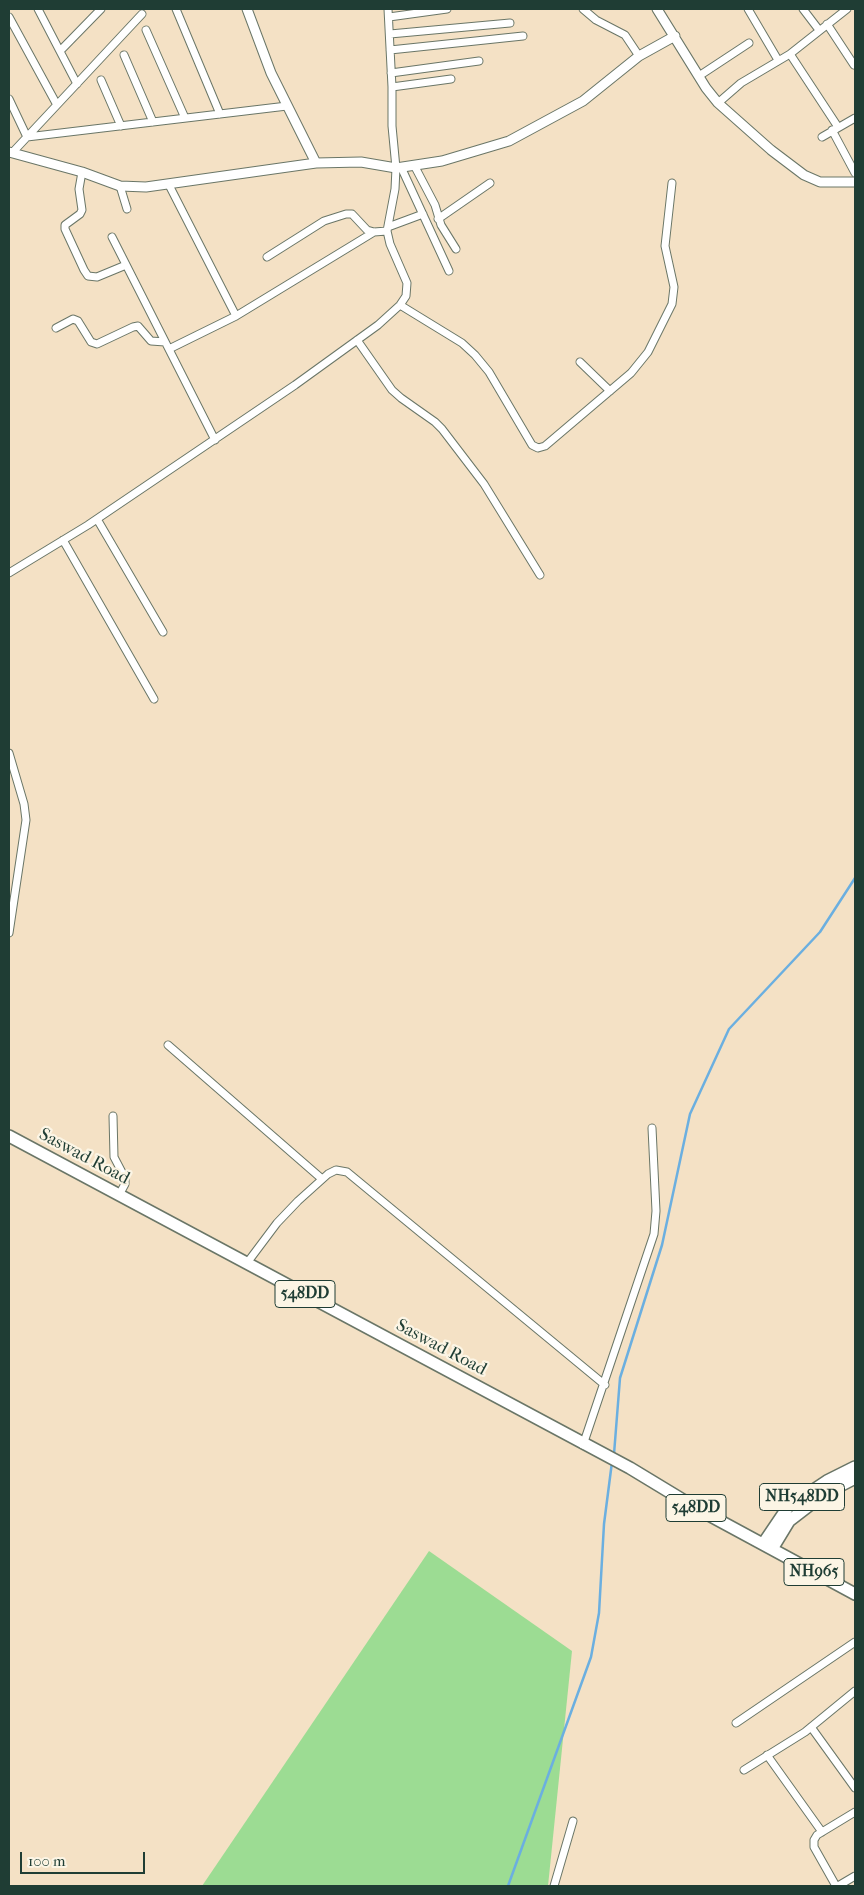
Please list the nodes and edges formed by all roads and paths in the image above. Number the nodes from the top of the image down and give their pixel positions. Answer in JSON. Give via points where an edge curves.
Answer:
{"nodes":[{"id":1,"x":38,"y":9,"type":"edge"},
{"id":2,"x":101,"y":9,"type":"edge"},
{"id":3,"x":176,"y":9,"type":"edge"},
{"id":4,"x":246,"y":9,"type":"edge"},
{"id":5,"x":447,"y":9,"type":"edge"},
{"id":6,"x":583,"y":9,"type":"edge"},
{"id":7,"x":748,"y":9,"type":"edge"},
{"id":8,"x":802,"y":9,"type":"edge"},
{"id":9,"x":660,"y":10,"type":"edge"},
{"id":10,"x":843,"y":10,"type":"edge"},
{"id":11,"x":389,"y":13,"type":"edge"},
{"id":12,"x":142,"y":14,"type":"dead end"},
{"id":13,"x":9,"y":17,"type":"edge"},
{"id":14,"x":510,"y":23,"type":"dead end"},
{"id":15,"x":827,"y":24,"type":"junction"},
{"id":16,"x":146,"y":30,"type":"dead end"},
{"id":17,"x":819,"y":30,"type":"junction"},
{"id":18,"x":390,"y":34,"type":"junction"},
{"id":19,"x":523,"y":36,"type":"dead end"},
{"id":20,"x":675,"y":36,"type":"junction"},
{"id":21,"x":749,"y":43,"type":"dead end"},
{"id":22,"x":390,"y":50,"type":"junction"},
{"id":23,"x":60,"y":51,"type":"junction"},
{"id":24,"x":790,"y":54,"type":"junction"},
{"id":25,"x":124,"y":55,"type":"dead end"},
{"id":26,"x":639,"y":56,"type":"junction"},
{"id":27,"x":479,"y":60,"type":"dead end"},
{"id":28,"x":778,"y":60,"type":"junction"},
{"id":29,"x":854,"y":65,"type":"edge"},
{"id":30,"x":391,"y":73,"type":"junction"},
{"id":31,"x":699,"y":76,"type":"junction"},
{"id":32,"x":451,"y":79,"type":"dead end"},
{"id":33,"x":101,"y":80,"type":"dead end"},
{"id":34,"x":76,"y":84,"type":"junction"},
{"id":35,"x":392,"y":87,"type":"junction"},
{"id":36,"x":9,"y":99,"type":"edge"},
{"id":37,"x":718,"y":104,"type":"junction"},
{"id":38,"x":57,"y":105,"type":"junction"},
{"id":39,"x":287,"y":106,"type":"junction"},
{"id":40,"x":220,"y":114,"type":"junction"},
{"id":41,"x":185,"y":118,"type":"junction"},
{"id":42,"x":855,"y":118,"type":"edge"},
{"id":43,"x":153,"y":122,"type":"junction"},
{"id":44,"x":121,"y":126,"type":"junction"},
{"id":45,"x":835,"y":129,"type":"junction"},
{"id":46,"x":27,"y":137,"type":"junction"},
{"id":47,"x":822,"y":137,"type":"dead end"},
{"id":48,"x":11,"y":152,"type":"edge"},
{"id":49,"x":316,"y":163,"type":"junction"},
{"id":50,"x":414,"y":165,"type":"junction"},
{"id":51,"x":398,"y":167,"type":"junction"},
{"id":52,"x":82,"y":172,"type":"junction"},
{"id":53,"x":855,"y":173,"type":"edge"},
{"id":54,"x":855,"y":182,"type":"edge"},
{"id":55,"x":490,"y":183,"type":"dead end"},
{"id":56,"x":672,"y":183,"type":"dead end"},
{"id":57,"x":170,"y":185,"type":"junction"},
{"id":58,"x":120,"y":186,"type":"junction"},
{"id":59,"x":127,"y":208,"type":"dead end"},
{"id":60,"x":423,"y":214,"type":"junction"},
{"id":61,"x":438,"y":219,"type":"junction"},
{"id":62,"x":388,"y":229,"type":"junction"},
{"id":63,"x":374,"y":232,"type":"junction"},
{"id":64,"x":112,"y":237,"type":"dead end"},
{"id":65,"x":456,"y":249,"type":"dead end"},
{"id":66,"x":267,"y":257,"type":"dead end"},
{"id":67,"x":126,"y":265,"type":"junction"},
{"id":68,"x":449,"y":270,"type":"dead end"},
{"id":69,"x":400,"y":305,"type":"junction"},
{"id":70,"x":236,"y":316,"type":"junction"},
{"id":71,"x":56,"y":328,"type":"dead end"},
{"id":72,"x":357,"y":340,"type":"junction"},
{"id":73,"x":165,"y":342,"type":"junction"},
{"id":74,"x":169,"y":349,"type":"junction"},
{"id":75,"x":580,"y":362,"type":"dead end"},
{"id":76,"x":610,"y":391,"type":"junction"},
{"id":77,"x":215,"y":440,"type":"junction"},
{"id":78,"x":97,"y":519,"type":"junction"},
{"id":79,"x":63,"y":540,"type":"junction"},
{"id":80,"x":9,"y":573,"type":"edge"},
{"id":81,"x":540,"y":575,"type":"dead end"},
{"id":82,"x":163,"y":632,"type":"dead end"},
{"id":83,"x":154,"y":699,"type":"dead end"},
{"id":84,"x":9,"y":753,"type":"edge"},
{"id":85,"x":12,"y":892,"type":"edge"},
{"id":86,"x":11,"y":909,"type":"edge"},
{"id":87,"x":9,"y":933,"type":"edge"},
{"id":88,"x":168,"y":1045,"type":"dead end"},
{"id":89,"x":113,"y":1116,"type":"dead end"},
{"id":90,"x":652,"y":1128,"type":"dead end"},
{"id":91,"x":9,"y":1136,"type":"edge"},
{"id":92,"x":322,"y":1180,"type":"junction"},
{"id":93,"x":119,"y":1195,"type":"junction"},
{"id":94,"x":247,"y":1263,"type":"junction"},
{"id":95,"x":605,"y":1385,"type":"junction"},
{"id":96,"x":583,"y":1445,"type":"junction"},
{"id":97,"x":855,"y":1467,"type":"edge"},
{"id":98,"x":855,"y":1478,"type":"edge"},
{"id":99,"x":768,"y":1546,"type":"junction"},
{"id":100,"x":855,"y":1594,"type":"edge"},
{"id":101,"x":855,"y":1642,"type":"edge"},
{"id":102,"x":855,"y":1691,"type":"edge"},
{"id":103,"x":736,"y":1723,"type":"dead end"},
{"id":104,"x":811,"y":1727,"type":"junction"},
{"id":105,"x":767,"y":1755,"type":"junction"},
{"id":106,"x":744,"y":1770,"type":"dead end"},
{"id":107,"x":855,"y":1788,"type":"edge"},
{"id":108,"x":855,"y":1812,"type":"edge"},
{"id":109,"x":573,"y":1821,"type":"dead end"},
{"id":110,"x":822,"y":1832,"type":"junction"},
{"id":111,"x":855,"y":1876,"type":"edge"},
{"id":112,"x":554,"y":1886,"type":"edge"},
{"id":113,"x":837,"y":1886,"type":"edge"}],
"edges":[{"from":1,"to":23,"type":"street"},
{"from":2,"to":23,"type":"street"},
{"from":3,"to":40,"type":"street"},
{"from":4,"to":39,"type":"street"},
{"from":5,"to":11,"type":"street"},
{"from":6,"to":26,"type":"street","via":[[625,36]]},
{"from":7,"to":28,"type":"street"},
{"from":8,"to":17,"type":"street"},
{"from":9,"to":20,"type":"street"},
{"from":10,"to":15,"type":"street"},
{"from":11,"to":18,"type":"street"},
{"from":12,"to":34,"type":"street"},
{"from":13,"to":38,"type":"street"},
{"from":14,"to":18,"type":"street"},
{"from":15,"to":17,"type":"street"},
{"from":15,"to":29,"type":"street"},
{"from":16,"to":41,"type":"street"},
{"from":17,"to":24,"type":"street"},
{"from":18,"to":22,"type":"street"},
{"from":19,"to":22,"type":"street"},
{"from":20,"to":26,"type":"street"},
{"from":20,"to":31,"type":"street"},
{"from":21,"to":31,"type":"street"},
{"from":22,"to":30,"type":"street"},
{"from":23,"to":34,"type":"street"},
{"from":24,"to":28,"type":"street"},
{"from":24,"to":45,"type":"street"},
{"from":25,"to":43,"type":"street"},
{"from":26,"to":50,"type":"street","via":[[583,102],[509,141],[442,161]]},
{"from":27,"to":30,"type":"street"},
{"from":28,"to":37,"type":"street","via":[[741,83]]},
{"from":30,"to":35,"type":"street"},
{"from":31,"to":37,"type":"street"},
{"from":32,"to":35,"type":"street"},
{"from":33,"to":44,"type":"street"},
{"from":34,"to":38,"type":"street"},
{"from":35,"to":51,"type":"street","via":[[392,126]]},
{"from":36,"to":46,"type":"street"},
{"from":37,"to":54,"type":"street","via":[[804,175],[820,182]]},
{"from":38,"to":46,"type":"street"},
{"from":39,"to":40,"type":"street"},
{"from":39,"to":49,"type":"street"},
{"from":40,"to":41,"type":"street"},
{"from":41,"to":43,"type":"street"},
{"from":42,"to":45,"type":"street"},
{"from":43,"to":44,"type":"street"},
{"from":44,"to":46,"type":"street"},
{"from":45,"to":47,"type":"street"},
{"from":45,"to":53,"type":"street"},
{"from":46,"to":48,"type":"street"},
{"from":48,"to":52,"type":"street"},
{"from":49,"to":51,"type":"street","via":[[361,162]]},
{"from":49,"to":57,"type":"street"},
{"from":50,"to":51,"type":"street"},
{"from":50,"to":61,"type":"street","via":[[435,205]]},
{"from":51,"to":60,"type":"street"},
{"from":51,"to":62,"type":"street"},
{"from":52,"to":58,"type":"street"},
{"from":52,"to":67,"type":"street","via":[[79,189],[82,210],[65,225],[65,229],[84,270],[88,276],[97,277]]},
{"from":55,"to":61,"type":"street"},
{"from":56,"to":76,"type":"street","via":[[665,246],[674,287],[672,304],[648,352]]},
{"from":57,"to":58,"type":"street"},
{"from":57,"to":70,"type":"street"},
{"from":58,"to":59,"type":"street"},
{"from":60,"to":62,"type":"street"},
{"from":60,"to":68,"type":"street"},
{"from":61,"to":65,"type":"street"},
{"from":62,"to":63,"type":"street"},
{"from":62,"to":69,"type":"street","via":[[390,244],[407,283],[406,296]]},
{"from":63,"to":66,"type":"street","via":[[366,230],[352,214],[346,214],[324,221]]},
{"from":63,"to":70,"type":"street"},
{"from":64,"to":67,"type":"street"},
{"from":67,"to":73,"type":"street"},
{"from":69,"to":72,"type":"street"},
{"from":69,"to":76,"type":"street","via":[[476,355],[532,445],[538,448],[563,432]]},
{"from":70,"to":74,"type":"street"},
{"from":71,"to":73,"type":"street","via":[[73,319],[78,321],[91,342],[97,344],[138,326],[151,341]]},
{"from":72,"to":77,"type":"street"},
{"from":72,"to":81,"type":"street","via":[[392,390],[442,429],[484,484]]},
{"from":73,"to":74,"type":"street"},
{"from":74,"to":77,"type":"street"},
{"from":75,"to":76,"type":"street"},
{"from":77,"to":78,"type":"street"},
{"from":78,"to":79,"type":"street"},
{"from":78,"to":82,"type":"street"},
{"from":79,"to":80,"type":"street"},
{"from":79,"to":83,"type":"street"},
{"from":84,"to":85,"type":"street","via":[[26,820]]},
{"from":85,"to":86,"type":"street"},
{"from":86,"to":87,"type":"street"},
{"from":88,"to":92,"type":"street"},
{"from":89,"to":93,"type":"street","via":[[114,1157],[125,1178]]},
{"from":90,"to":95,"type":"street","via":[[654,1234]]},
{"from":91,"to":93,"type":"highway","name":"Saswad Road","number":"548DD"},
{"from":92,"to":94,"type":"street","via":[[277,1223]]},
{"from":92,"to":95,"type":"street","via":[[336,1170],[347,1172]]},
{"from":93,"to":94,"type":"highway","name":"Saswad Road","number":"548DD"},
{"from":94,"to":96,"type":"highway","name":"Saswad Road","number":"548DD"},
{"from":95,"to":96,"type":"street"},
{"from":96,"to":99,"type":"highway","name":"Saswad Road","number":"548DD"},
{"from":97,"to":99,"type":"highway","number":"NH548DD","via":[[788,1507]]},
{"from":98,"to":99,"type":"highway","number":"NH548DD","via":[[824,1494],[790,1521]]},
{"from":99,"to":100,"type":"highway","name":"Saswad Road","number":"NH965"},
{"from":101,"to":103,"type":"street"},
{"from":102,"to":104,"type":"street"},
{"from":104,"to":105,"type":"street"},
{"from":104,"to":107,"type":"street"},
{"from":105,"to":106,"type":"street"},
{"from":105,"to":110,"type":"street"},
{"from":108,"to":110,"type":"street"},
{"from":109,"to":112,"type":"street"},
{"from":110,"to":113,"type":"street","via":[[814,1840],[814,1847]]},
{"from":111,"to":113,"type":"street"}]}
